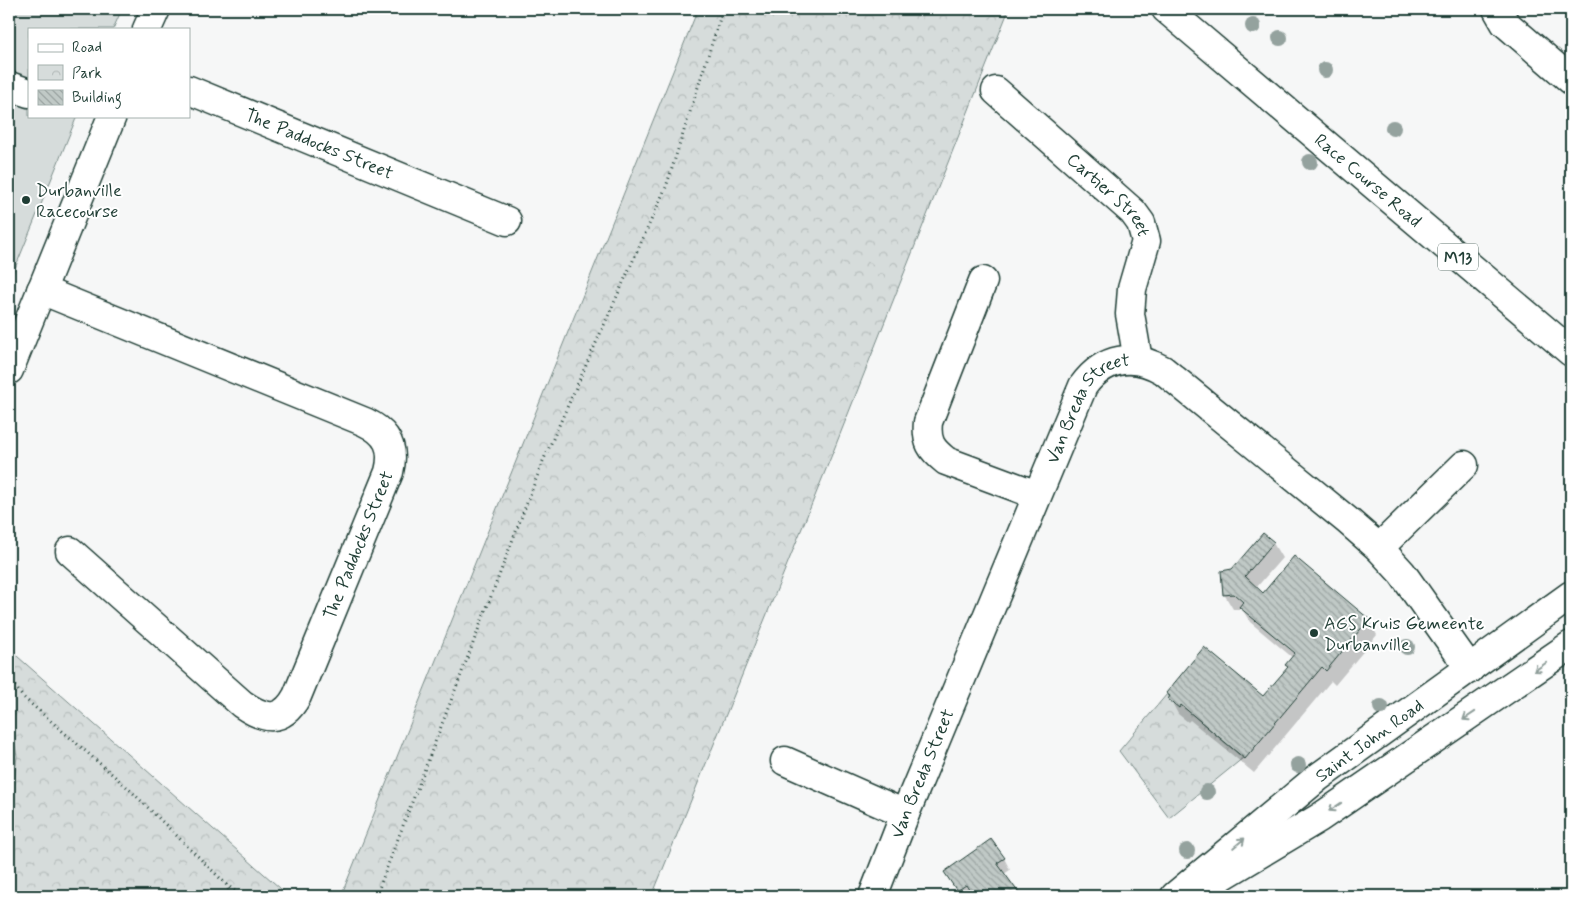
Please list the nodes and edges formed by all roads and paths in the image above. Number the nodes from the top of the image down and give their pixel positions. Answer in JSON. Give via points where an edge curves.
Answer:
{"nodes":[{"id":1,"x":156,"y":9,"type":"edge"},
{"id":2,"x":723,"y":9,"type":"edge"},
{"id":3,"x":1166,"y":9,"type":"edge"},
{"id":4,"x":1497,"y":9,"type":"edge"},
{"id":5,"x":147,"y":28,"type":"edge"},
{"id":6,"x":1571,"y":80,"type":"edge"},
{"id":7,"x":9,"y":86,"type":"edge"},
{"id":8,"x":190,"y":90,"type":"edge"},
{"id":9,"x":996,"y":91,"type":"dead end"},
{"id":10,"x":28,"y":93,"type":"edge"},
{"id":11,"x":108,"y":118,"type":"edge"},
{"id":12,"x":507,"y":221,"type":"dead end"},
{"id":13,"x":983,"y":281,"type":"dead end"},
{"id":14,"x":41,"y":290,"type":"junction"},
{"id":15,"x":1571,"y":352,"type":"edge"},
{"id":16,"x":1138,"y":360,"type":"junction"},
{"id":17,"x":9,"y":370,"type":"edge"},
{"id":18,"x":1464,"y":464,"type":"dead end"},
{"id":19,"x":1037,"y":495,"type":"junction"},
{"id":20,"x":1379,"y":548,"type":"junction"},
{"id":21,"x":70,"y":550,"type":"dead end"},
{"id":22,"x":1571,"y":595,"type":"edge"},
{"id":23,"x":1571,"y":645,"type":"edge"},
{"id":24,"x":1470,"y":669,"type":"junction"},
{"id":25,"x":9,"y":678,"type":"edge"},
{"id":26,"x":786,"y":761,"type":"dead end"},
{"id":27,"x":905,"y":814,"type":"junction"},
{"id":28,"x":226,"y":884,"type":"junction"},
{"id":29,"x":231,"y":896,"type":"edge"},
{"id":30,"x":241,"y":896,"type":"edge"},
{"id":31,"x":376,"y":896,"type":"edge"},
{"id":32,"x":873,"y":896,"type":"edge"},
{"id":33,"x":1175,"y":896,"type":"edge"},
{"id":34,"x":1189,"y":896,"type":"edge"}],
"edges":[{"from":1,"to":5,"type":"street"},
{"from":2,"to":31,"type":"path","via":[[666,187],[543,461]]},
{"from":3,"to":15,"type":"street","name":"Race Course Road","number":"M13"},
{"from":4,"to":6,"type":"street","via":[[1505,23]]},
{"from":7,"to":10,"type":"street"},
{"from":8,"to":12,"type":"street","name":"The Paddocks Street"},
{"from":9,"to":16,"type":"street","name":"Cartier Street","via":[[1133,212],[1141,223],[1146,241],[1132,289],[1130,314]]},
{"from":11,"to":14,"type":"street"},
{"from":13,"to":19,"type":"street","via":[[928,422],[929,443],[946,461]]},
{"from":14,"to":17,"type":"street"},
{"from":14,"to":21,"type":"street","name":"The Paddocks Street","via":[[365,422],[383,434],[391,453],[389,472],[297,696],[279,715],[270,717],[242,704]]},
{"from":16,"to":19,"type":"street","name":"Van Breda Street","via":[[1118,361],[1098,370],[1083,386]]},
{"from":16,"to":20,"type":"street","name":"Van Breda Street","via":[[1163,370]]},
{"from":18,"to":20,"type":"street"},
{"from":19,"to":27,"type":"street","name":"Van Breda Street"},
{"from":20,"to":24,"type":"street","name":"Van Breda Street","via":[[1402,573]]},
{"from":22,"to":24,"type":"street","name":"Saint John Road"},
{"from":23,"to":34,"type":"street","name":"Saint John Road","one_way":true,"via":[[1319,818]]},
{"from":33,"to":24,"type":"street","name":"Saint John Road","one_way":true,"via":[[1317,778]]},
{"from":25,"to":28,"type":"path","via":[[22,696],[128,788]]},
{"from":26,"to":27,"type":"street"},
{"from":27,"to":32,"type":"street","name":"Van Breda Street"},
{"from":28,"to":29,"type":"path"},
{"from":28,"to":30,"type":"path"}]}
